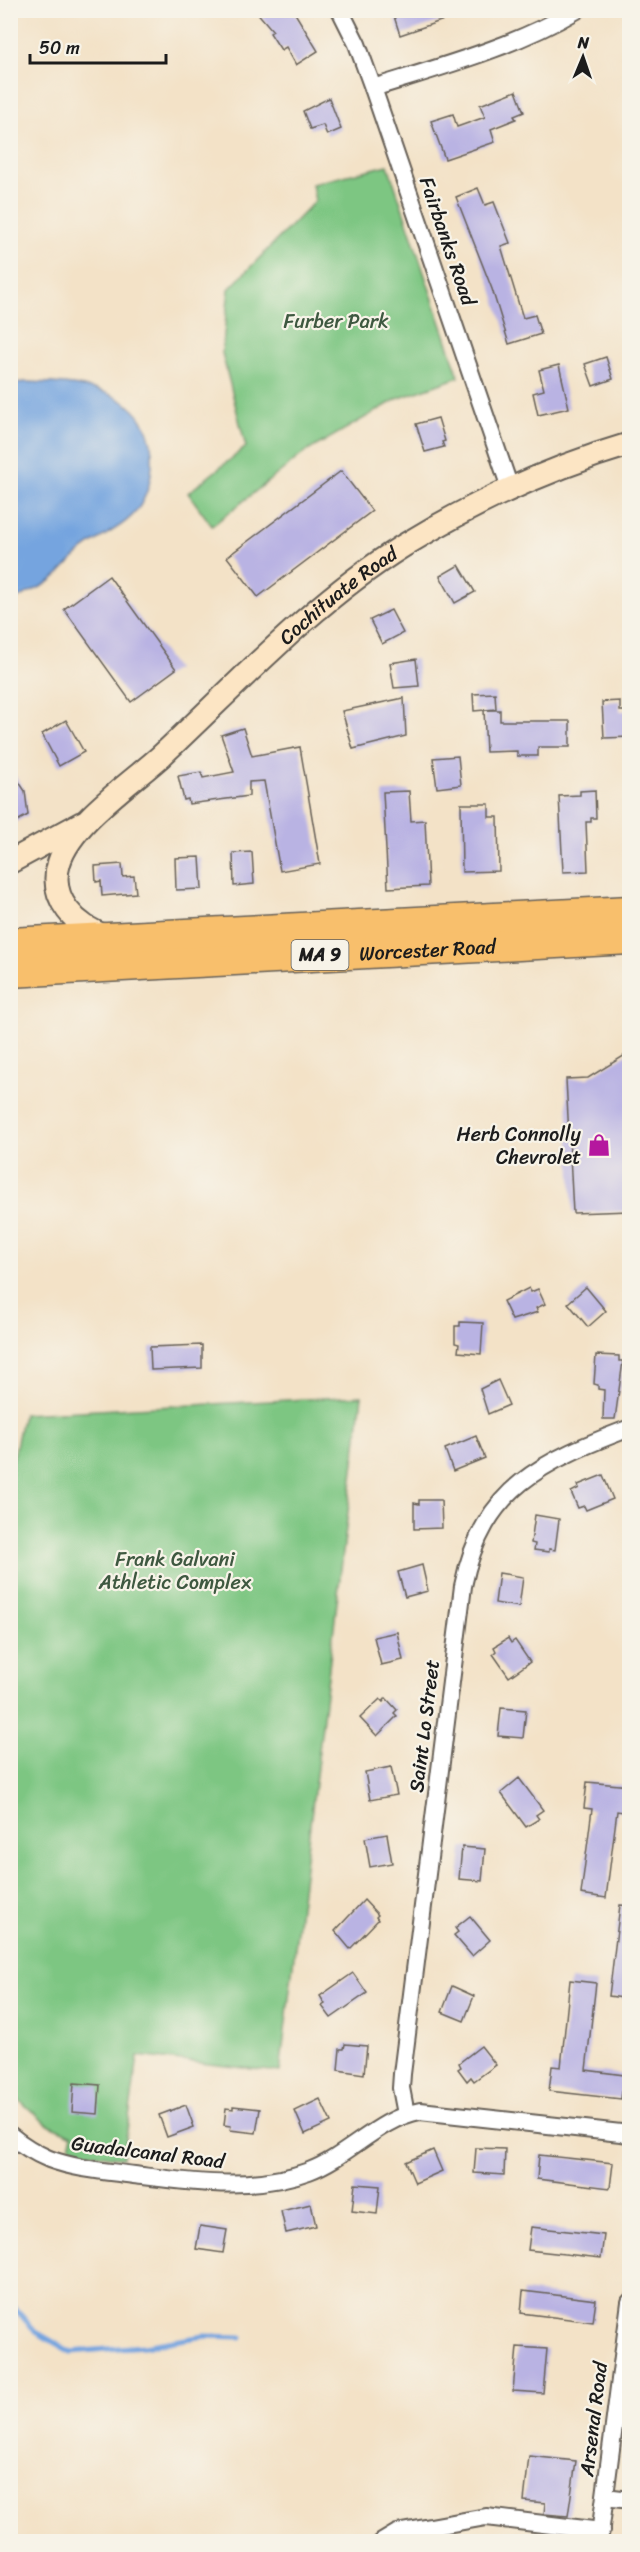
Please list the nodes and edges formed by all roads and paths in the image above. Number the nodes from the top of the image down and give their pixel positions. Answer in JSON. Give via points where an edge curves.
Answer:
{"nodes":[{"id":1,"x":340,"y":10,"type":"edge"},
{"id":2,"x":577,"y":10,"type":"edge"},
{"id":3,"x":373,"y":88,"type":"junction"},
{"id":4,"x":630,"y":444,"type":"edge"},
{"id":5,"x":510,"y":488,"type":"junction"},
{"id":6,"x":91,"y":818,"type":"junction"},
{"id":7,"x":10,"y":862,"type":"edge"},
{"id":8,"x":630,"y":910,"type":"edge"},
{"id":9,"x":108,"y":938,"type":"junction"},
{"id":10,"x":630,"y":939,"type":"edge"},
{"id":11,"x":10,"y":943,"type":"edge"},
{"id":12,"x":10,"y":972,"type":"edge"},
{"id":13,"x":630,"y":1428,"type":"edge"},
{"id":14,"x":406,"y":2114,"type":"junction"},
{"id":15,"x":630,"y":2134,"type":"edge"},
{"id":16,"x":10,"y":2135,"type":"edge"},
{"id":17,"x":630,"y":2302,"type":"edge"},
{"id":18,"x":623,"y":2400,"type":"edge"},
{"id":19,"x":605,"y":2497,"type":"junction"},
{"id":20,"x":630,"y":2500,"type":"edge"},
{"id":21,"x":600,"y":2536,"type":"edge"},
{"id":22,"x":382,"y":2541,"type":"edge"}],
"edges":[{"from":1,"to":3,"type":"street","name":"Fairbanks Road"},
{"from":2,"to":3,"type":"street","via":[[509,44]]},
{"from":3,"to":5,"type":"street","name":"Fairbanks Road"},
{"from":4,"to":5,"type":"main road","name":"Cochituate Road","via":[[569,463]]},
{"from":5,"to":6,"type":"main road","name":"Cochituate Road","via":[[401,548],[322,605]]},
{"from":6,"to":7,"type":"main road","name":"Cochituate Road"},
{"from":6,"to":9,"type":"main road","name":"Cochituate Road","via":[[63,853],[57,879],[59,895],[73,918]]},
{"from":8,"to":9,"type":"highway","name":"Worcester Road","number":"MA 9"},
{"from":9,"to":11,"type":"highway","name":"Worcester Road","number":"MA 9"},
{"from":10,"to":12,"type":"highway","name":"Worcester Road","number":"MA 9"},
{"from":13,"to":14,"type":"street","name":"Saint Lo Street","via":[[570,1451],[528,1476],[497,1506],[474,1543],[463,1586],[402,2074]]},
{"from":14,"to":15,"type":"street","name":"Guadalcanal Road","via":[[435,2110]]},
{"from":14,"to":16,"type":"street","name":"Guadalcanal Road","via":[[308,2171],[286,2178],[238,2183],[191,2182],[87,2169],[32,2151]]},
{"from":17,"to":18,"type":"street","name":"Arsenal Road"},
{"from":18,"to":19,"type":"street","name":"Arsenal Road"},
{"from":19,"to":20,"type":"street"},
{"from":19,"to":21,"type":"street","name":"Arsenal Road"},
{"from":21,"to":22,"type":"street","via":[[486,2517],[397,2532]]}]}
